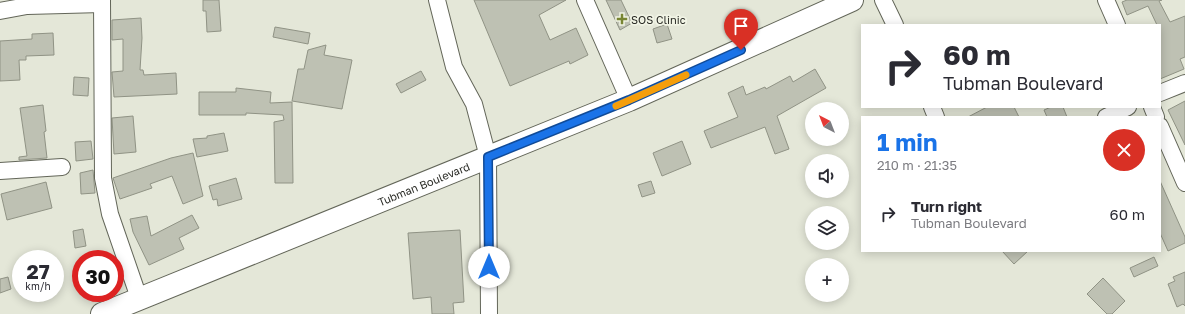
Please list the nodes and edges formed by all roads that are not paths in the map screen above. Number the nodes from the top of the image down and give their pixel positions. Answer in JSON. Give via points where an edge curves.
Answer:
{"nodes":[{"id":1,"x":437,"y":0,"type":"edge"},
{"id":2,"x":585,"y":0,"type":"edge"},
{"id":3,"x":852,"y":0,"type":"edge"},
{"id":4,"x":883,"y":0,"type":"edge"},
{"id":5,"x":1106,"y":0,"type":"edge"},
{"id":6,"x":102,"y":2,"type":"edge"},
{"id":7,"x":0,"y":11,"type":"edge"},
{"id":8,"x":895,"y":24,"type":"edge"},
{"id":9,"x":1117,"y":24,"type":"edge"},
{"id":10,"x":1185,"y":82,"type":"edge"},
{"id":11,"x":1161,"y":93,"type":"edge"},
{"id":12,"x":629,"y":100,"type":"junction"},
{"id":13,"x":1126,"y":108,"type":"edge"},
{"id":14,"x":1108,"y":116,"type":"edge"},
{"id":15,"x":1161,"y":128,"type":"edge"},
{"id":16,"x":488,"y":157,"type":"junction"},
{"id":17,"x":62,"y":167,"type":"dead end"},
{"id":18,"x":0,"y":171,"type":"edge"},
{"id":19,"x":1185,"y":183,"type":"edge"},
{"id":20,"x":139,"y":298,"type":"junction"},
{"id":21,"x":102,"y":314,"type":"edge"},
{"id":22,"x":489,"y":314,"type":"edge"}],
"edges":[{"from":1,"to":16,"type":"street","via":[[454,67],[474,104]]},
{"from":2,"to":12,"type":"street"},
{"from":3,"to":12,"type":"highway","name":"Tubman Boulevard"},
{"from":4,"to":8,"type":"street"},
{"from":5,"to":9,"type":"street"},
{"from":6,"to":7,"type":"street","via":[[28,6]]},
{"from":6,"to":20,"type":"street","via":[[103,178],[110,214]]},
{"from":10,"to":11,"type":"street"},
{"from":12,"to":16,"type":"highway","name":"Tubman Boulevard"},
{"from":13,"to":14,"type":"street"},
{"from":15,"to":19,"type":"street"},
{"from":16,"to":20,"type":"highway","name":"Tubman Boulevard"},
{"from":16,"to":22,"type":"street"},
{"from":17,"to":18,"type":"street"},
{"from":20,"to":21,"type":"highway","name":"Tubman Boulevard"}]}
